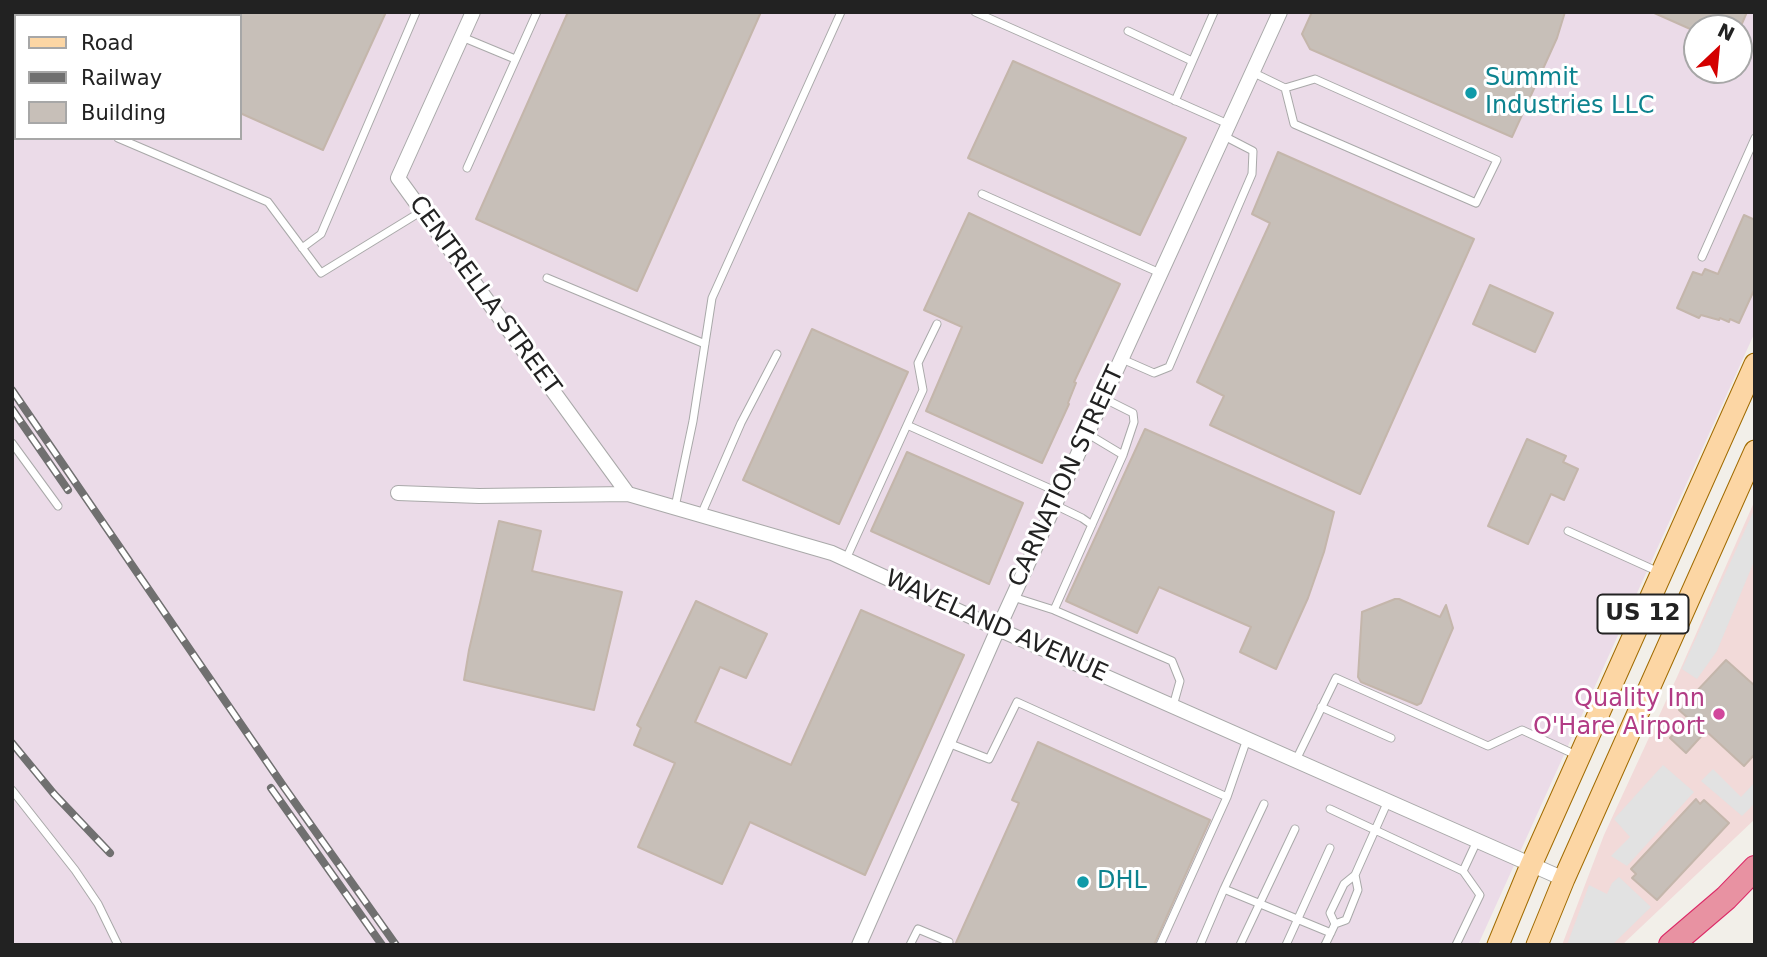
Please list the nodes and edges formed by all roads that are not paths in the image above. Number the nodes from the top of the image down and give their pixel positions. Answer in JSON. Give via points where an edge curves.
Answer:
{"nodes":[{"id":1,"x":416,"y":12,"type":"edge"},
{"id":2,"x":473,"y":12,"type":"edge"},
{"id":3,"x":537,"y":12,"type":"edge"},
{"id":4,"x":841,"y":12,"type":"edge"},
{"id":5,"x":975,"y":12,"type":"edge"},
{"id":6,"x":1214,"y":12,"type":"edge"},
{"id":7,"x":1280,"y":12,"type":"edge"},
{"id":8,"x":1128,"y":31,"type":"dead end"},
{"id":9,"x":462,"y":37,"type":"junction"},
{"id":10,"x":515,"y":59,"type":"junction"},
{"id":11,"x":1192,"y":61,"type":"junction"},
{"id":12,"x":1252,"y":72,"type":"junction"},
{"id":13,"x":1284,"y":88,"type":"junction"},
{"id":14,"x":1175,"y":101,"type":"junction"},
{"id":15,"x":1226,"y":130,"type":"junction"},
{"id":16,"x":1755,"y":138,"type":"edge"},
{"id":17,"x":123,"y":140,"type":"edge"},
{"id":18,"x":467,"y":168,"type":"dead end"},
{"id":19,"x":982,"y":194,"type":"dead end"},
{"id":20,"x":422,"y":211,"type":"junction"},
{"id":21,"x":302,"y":248,"type":"junction"},
{"id":22,"x":1702,"y":257,"type":"dead end"},
{"id":23,"x":1161,"y":273,"type":"junction"},
{"id":24,"x":547,"y":278,"type":"dead end"},
{"id":25,"x":937,"y":324,"type":"dead end"},
{"id":26,"x":705,"y":344,"type":"junction"},
{"id":27,"x":777,"y":355,"type":"dead end"},
{"id":28,"x":1122,"y":359,"type":"junction"},
{"id":29,"x":1755,"y":364,"type":"edge"},
{"id":30,"x":1103,"y":398,"type":"junction"},
{"id":31,"x":907,"y":425,"type":"junction"},
{"id":32,"x":1087,"y":434,"type":"junction"},
{"id":33,"x":12,"y":443,"type":"edge"},
{"id":34,"x":1755,"y":451,"type":"edge"},
{"id":35,"x":1123,"y":455,"type":"junction"},
{"id":36,"x":398,"y":493,"type":"dead end"},
{"id":37,"x":628,"y":494,"type":"junction"},
{"id":38,"x":1058,"y":499,"type":"junction"},
{"id":39,"x":58,"y":506,"type":"dead end"},
{"id":40,"x":675,"y":508,"type":"junction"},
{"id":41,"x":701,"y":516,"type":"junction"},
{"id":42,"x":1092,"y":525,"type":"junction"},
{"id":43,"x":1568,"y":531,"type":"dead end"},
{"id":44,"x":846,"y":559,"type":"junction"},
{"id":45,"x":1662,"y":573,"type":"junction"},
{"id":46,"x":1013,"y":597,"type":"junction"},
{"id":47,"x":1054,"y":610,"type":"junction"},
{"id":48,"x":998,"y":629,"type":"junction"},
{"id":49,"x":1173,"y":706,"type":"junction"},
{"id":50,"x":1321,"y":707,"type":"junction"},
{"id":51,"x":1391,"y":738,"type":"dead end"},
{"id":52,"x":1247,"y":739,"type":"junction"},
{"id":53,"x":948,"y":743,"type":"junction"},
{"id":54,"x":1579,"y":757,"type":"junction"},
{"id":55,"x":1296,"y":760,"type":"junction"},
{"id":56,"x":12,"y":790,"type":"edge"},
{"id":57,"x":1227,"y":797,"type":"junction"},
{"id":58,"x":1388,"y":801,"type":"junction"},
{"id":59,"x":1264,"y":804,"type":"dead end"},
{"id":60,"x":1330,"y":809,"type":"dead end"},
{"id":61,"x":1295,"y":829,"type":"dead end"},
{"id":62,"x":1375,"y":830,"type":"junction"},
{"id":63,"x":1477,"y":841,"type":"junction"},
{"id":64,"x":1330,"y":848,"type":"dead end"},
{"id":65,"x":1531,"y":865,"type":"junction"},
{"id":66,"x":1755,"y":868,"type":"edge"},
{"id":67,"x":1463,"y":871,"type":"junction"},
{"id":68,"x":1355,"y":875,"type":"junction"},
{"id":69,"x":1564,"y":879,"type":"junction"},
{"id":70,"x":1224,"y":889,"type":"junction"},
{"id":71,"x":1259,"y":904,"type":"junction"},
{"id":72,"x":1298,"y":920,"type":"junction"},
{"id":73,"x":1335,"y":925,"type":"junction"},
{"id":74,"x":1331,"y":933,"type":"junction"},
{"id":75,"x":949,"y":942,"type":"dead end"},
{"id":76,"x":118,"y":945,"type":"edge"},
{"id":77,"x":859,"y":945,"type":"edge"},
{"id":78,"x":910,"y":945,"type":"edge"},
{"id":79,"x":1160,"y":945,"type":"edge"},
{"id":80,"x":1199,"y":945,"type":"edge"},
{"id":81,"x":1240,"y":945,"type":"edge"},
{"id":82,"x":1286,"y":945,"type":"edge"},
{"id":83,"x":1325,"y":945,"type":"edge"},
{"id":84,"x":1456,"y":945,"type":"edge"},
{"id":85,"x":1498,"y":945,"type":"edge"},
{"id":86,"x":1537,"y":945,"type":"edge"},
{"id":87,"x":1671,"y":945,"type":"edge"}],
"edges":[{"from":1,"to":21,"type":"lane","via":[[321,234]]},
{"from":2,"to":9,"type":"street","name":"CENTRELLA STREET"},
{"from":3,"to":10,"type":"lane"},
{"from":4,"to":26,"type":"lane","via":[[712,298]]},
{"from":5,"to":14,"type":"lane"},
{"from":6,"to":11,"type":"lane"},
{"from":7,"to":12,"type":"street","name":"CARNATION STREET"},
{"from":8,"to":11,"type":"lane"},
{"from":9,"to":10,"type":"lane"},
{"from":9,"to":20,"type":"street","name":"CENTRELLA STREET","via":[[398,178]]},
{"from":10,"to":18,"type":"lane"},
{"from":11,"to":14,"type":"lane"},
{"from":12,"to":13,"type":"lane"},
{"from":12,"to":15,"type":"street","name":"CARNATION STREET"},
{"from":13,"to":13,"type":"lane","via":[[1294,124],[1476,203],[1497,160],[1315,79]]},
{"from":14,"to":15,"type":"lane"},
{"from":15,"to":23,"type":"street","name":"CARNATION STREET"},
{"from":15,"to":28,"type":"lane","via":[[1253,151],[1252,174],[1169,367],[1154,373]]},
{"from":16,"to":22,"type":"lane"},
{"from":17,"to":21,"type":"lane","via":[[268,202]]},
{"from":19,"to":23,"type":"lane"},
{"from":20,"to":21,"type":"lane","via":[[321,273]]},
{"from":20,"to":37,"type":"street","name":"CENTRELLA STREET"},
{"from":23,"to":28,"type":"street","name":"CARNATION STREET"},
{"from":24,"to":26,"type":"lane"},
{"from":25,"to":31,"type":"lane","via":[[918,363],[923,390]]},
{"from":26,"to":40,"type":"lane"},
{"from":27,"to":41,"type":"lane","via":[[740,424]]},
{"from":28,"to":30,"type":"street","name":"CARNATION STREET"},
{"from":29,"to":45,"type":"main road","number":"US 12"},
{"from":30,"to":32,"type":"street","name":"CARNATION STREET"},
{"from":30,"to":35,"type":"lane","via":[[1133,413]]},
{"from":31,"to":38,"type":"lane"},
{"from":31,"to":44,"type":"lane"},
{"from":32,"to":35,"type":"lane"},
{"from":32,"to":38,"type":"street","name":"CARNATION STREET"},
{"from":33,"to":39,"type":"lane"},
{"from":34,"to":69,"type":"main road","number":"US 12"},
{"from":35,"to":42,"type":"lane"},
{"from":36,"to":37,"type":"street","name":"WAVELAND AVENUE"},
{"from":37,"to":40,"type":"street","name":"WAVELAND AVENUE"},
{"from":38,"to":42,"type":"lane"},
{"from":38,"to":46,"type":"street","name":"CARNATION STREET"},
{"from":40,"to":41,"type":"street","name":"WAVELAND AVENUE"},
{"from":41,"to":44,"type":"street","name":"WAVELAND AVENUE"},
{"from":42,"to":47,"type":"lane"},
{"from":43,"to":45,"type":"lane"},
{"from":44,"to":48,"type":"street","name":"WAVELAND AVENUE"},
{"from":45,"to":54,"type":"main road","number":"US 12"},
{"from":46,"to":47,"type":"lane"},
{"from":46,"to":48,"type":"street","name":"CARNATION STREET"},
{"from":47,"to":49,"type":"lane","via":[[1172,661],[1180,681]]},
{"from":48,"to":49,"type":"street","name":"WAVELAND AVENUE"},
{"from":48,"to":53,"type":"street","name":"CARNATION STREET"},
{"from":49,"to":52,"type":"street","name":"WAVELAND AVENUE"},
{"from":50,"to":51,"type":"lane"},
{"from":50,"to":54,"type":"lane","via":[[1336,678],[1488,746],[1522,730]]},
{"from":50,"to":55,"type":"lane"},
{"from":52,"to":55,"type":"street","name":"WAVELAND AVENUE"},
{"from":52,"to":57,"type":"lane"},
{"from":53,"to":57,"type":"lane","via":[[989,759],[1017,702]]},
{"from":53,"to":77,"type":"street","name":"CARNATION STREET"},
{"from":54,"to":65,"type":"main road","number":"US 12"},
{"from":55,"to":58,"type":"street","name":"WAVELAND AVENUE"},
{"from":56,"to":76,"type":"lane","via":[[75,870]]},
{"from":57,"to":79,"type":"lane"},
{"from":58,"to":62,"type":"lane"},
{"from":58,"to":63,"type":"street","name":"WAVELAND AVENUE"},
{"from":59,"to":70,"type":"lane"},
{"from":60,"to":62,"type":"lane"},
{"from":61,"to":71,"type":"lane"},
{"from":62,"to":67,"type":"lane"},
{"from":62,"to":68,"type":"lane"},
{"from":63,"to":65,"type":"street","name":"WAVELAND AVENUE"},
{"from":63,"to":67,"type":"lane"},
{"from":64,"to":72,"type":"lane"},
{"from":65,"to":69,"type":"street","name":"WAVELAND AVENUE"},
{"from":65,"to":85,"type":"main road","number":"US 12"},
{"from":66,"to":87,"type":"highway"},
{"from":67,"to":84,"type":"lane","via":[[1480,895]]},
{"from":68,"to":73,"type":"lane","via":[[1344,884],[1331,913]]},
{"from":68,"to":73,"type":"lane","via":[[1358,890],[1346,920]]},
{"from":69,"to":86,"type":"main road","number":"US 12"},
{"from":70,"to":71,"type":"lane"},
{"from":70,"to":80,"type":"lane"},
{"from":71,"to":72,"type":"lane"},
{"from":71,"to":81,"type":"lane"},
{"from":72,"to":74,"type":"lane"},
{"from":72,"to":82,"type":"lane"},
{"from":73,"to":74,"type":"lane"},
{"from":74,"to":83,"type":"lane"},
{"from":75,"to":78,"type":"lane","via":[[918,929]]}]}
